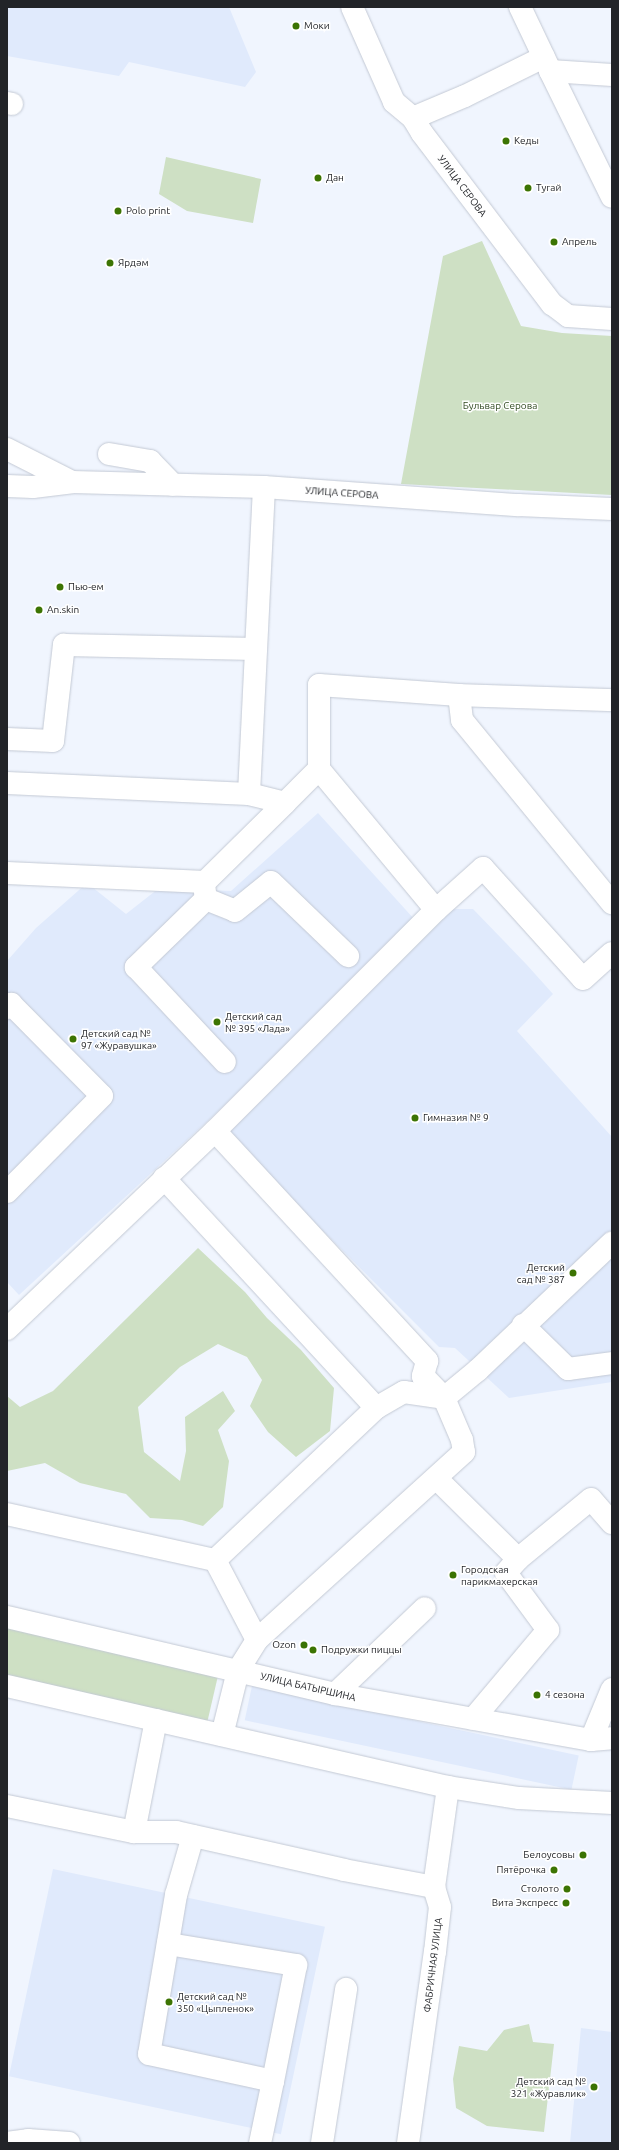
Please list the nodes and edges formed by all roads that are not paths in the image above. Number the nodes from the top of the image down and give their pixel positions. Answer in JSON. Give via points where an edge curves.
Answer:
{"nodes":[{"id":1,"x":352,"y":7,"type":"edge"},
{"id":2,"x":520,"y":7,"type":"edge"},
{"id":3,"x":547,"y":64,"type":"junction"},
{"id":4,"x":612,"y":75,"type":"edge"},
{"id":5,"x":413,"y":118,"type":"junction"},
{"id":6,"x":612,"y":197,"type":"edge"},
{"id":7,"x":612,"y":318,"type":"edge"},
{"id":8,"x":7,"y":449,"type":"edge"},
{"id":9,"x":109,"y":454,"type":"dead end"},
{"id":10,"x":72,"y":482,"type":"junction"},
{"id":11,"x":173,"y":485,"type":"junction"},
{"id":12,"x":7,"y":486,"type":"edge"},
{"id":13,"x":264,"y":487,"type":"junction"},
{"id":14,"x":612,"y":509,"type":"edge"},
{"id":15,"x":256,"y":649,"type":"junction"},
{"id":16,"x":460,"y":695,"type":"junction"},
{"id":17,"x":612,"y":700,"type":"edge"},
{"id":18,"x":7,"y":739,"type":"edge"},
{"id":19,"x":319,"y":769,"type":"junction"},
{"id":20,"x":7,"y":783,"type":"edge"},
{"id":21,"x":249,"y":794,"type":"junction"},
{"id":22,"x":285,"y":803,"type":"junction"},
{"id":23,"x":7,"y":873,"type":"edge"},
{"id":24,"x":205,"y":890,"type":"junction"},
{"id":25,"x":612,"y":903,"type":"edge"},
{"id":26,"x":436,"y":910,"type":"junction"},
{"id":27,"x":612,"y":953,"type":"edge"},
{"id":28,"x":348,"y":956,"type":"dead end"},
{"id":29,"x":7,"y":1008,"type":"edge"},
{"id":30,"x":225,"y":1062,"type":"dead end"},
{"id":31,"x":215,"y":1131,"type":"junction"},
{"id":32,"x":164,"y":1178,"type":"junction"},
{"id":33,"x":7,"y":1192,"type":"edge"},
{"id":34,"x":612,"y":1243,"type":"edge"},
{"id":35,"x":523,"y":1325,"type":"junction"},
{"id":36,"x":7,"y":1329,"type":"edge"},
{"id":37,"x":612,"y":1363,"type":"edge"},
{"id":38,"x":444,"y":1398,"type":"junction"},
{"id":39,"x":376,"y":1408,"type":"junction"},
{"id":40,"x":437,"y":1479,"type":"junction"},
{"id":41,"x":7,"y":1514,"type":"edge"},
{"id":42,"x":612,"y":1524,"type":"edge"},
{"id":43,"x":518,"y":1559,"type":"junction"},
{"id":44,"x":216,"y":1560,"type":"junction"},
{"id":45,"x":425,"y":1608,"type":"dead end"},
{"id":46,"x":7,"y":1617,"type":"edge"},
{"id":47,"x":257,"y":1640,"type":"junction"},
{"id":48,"x":238,"y":1671,"type":"junction"},
{"id":49,"x":7,"y":1686,"type":"edge"},
{"id":50,"x":612,"y":1688,"type":"edge"},
{"id":51,"x":335,"y":1694,"type":"junction"},
{"id":52,"x":473,"y":1719,"type":"junction"},
{"id":53,"x":156,"y":1720,"type":"junction"},
{"id":54,"x":222,"y":1735,"type":"junction"},
{"id":55,"x":602,"y":1739,"type":"edge"},
{"id":56,"x":448,"y":1787,"type":"junction"},
{"id":57,"x":612,"y":1803,"type":"edge"},
{"id":58,"x":7,"y":1806,"type":"edge"},
{"id":59,"x":134,"y":1832,"type":"junction"},
{"id":60,"x":193,"y":1836,"type":"junction"},
{"id":61,"x":434,"y":1887,"type":"junction"},
{"id":62,"x":168,"y":1944,"type":"junction"},
{"id":63,"x":346,"y":1989,"type":"dead end"},
{"id":64,"x":273,"y":2082,"type":"junction"},
{"id":65,"x":7,"y":2142,"type":"edge"},
{"id":66,"x":69,"y":2143,"type":"edge"},
{"id":67,"x":260,"y":2143,"type":"edge"},
{"id":68,"x":322,"y":2143,"type":"edge"},
{"id":69,"x":408,"y":2143,"type":"edge"}],
"edges":[{"from":1,"to":5,"type":"street","name":"УЛИЦА СЕРОВА","via":[[394,102]]},
{"from":2,"to":3,"type":"street"},
{"from":3,"to":4,"type":"street"},
{"from":3,"to":5,"type":"street"},
{"from":3,"to":6,"type":"street"},
{"from":5,"to":7,"type":"street","name":"УЛИЦА СЕРОВА","via":[[422,133],[568,316]]},
{"from":8,"to":10,"type":"street","name":"УЛИЦА СЕРОВА"},
{"from":9,"to":11,"type":"street","via":[[150,461]]},
{"from":10,"to":11,"type":"street","name":"УЛИЦА СЕРОВА"},
{"from":10,"to":12,"type":"street","name":"УЛИЦА СЕРОВА","via":[[33,487]]},
{"from":11,"to":13,"type":"street","name":"УЛИЦА СЕРОВА"},
{"from":13,"to":14,"type":"street","name":"УЛИЦА СЕРОВА"},
{"from":13,"to":15,"type":"street"},
{"from":15,"to":18,"type":"street","via":[[64,645],[53,741]]},
{"from":15,"to":21,"type":"street"},
{"from":16,"to":17,"type":"street"},
{"from":16,"to":19,"type":"street","via":[[319,685]]},
{"from":16,"to":25,"type":"street","via":[[462,720]]},
{"from":19,"to":22,"type":"street"},
{"from":19,"to":26,"type":"street"},
{"from":20,"to":21,"type":"street"},
{"from":21,"to":22,"type":"street"},
{"from":22,"to":24,"type":"street"},
{"from":23,"to":24,"type":"street"},
{"from":24,"to":28,"type":"street","via":[[235,911],[271,882]]},
{"from":24,"to":30,"type":"street","via":[[136,967]]},
{"from":26,"to":27,"type":"street","via":[[483,868],[583,979]]},
{"from":26,"to":31,"type":"street"},
{"from":29,"to":33,"type":"street","via":[[11,1004],[102,1096]]},
{"from":31,"to":32,"type":"street"},
{"from":31,"to":38,"type":"street","via":[[427,1361],[423,1376]]},
{"from":32,"to":36,"type":"street"},
{"from":32,"to":39,"type":"street"},
{"from":34,"to":35,"type":"street"},
{"from":35,"to":37,"type":"street","via":[[568,1369]]},
{"from":35,"to":38,"type":"street","via":[[478,1370]]},
{"from":38,"to":39,"type":"street","via":[[404,1392]]},
{"from":38,"to":40,"type":"street","via":[[462,1440],[464,1452]]},
{"from":39,"to":44,"type":"street"},
{"from":40,"to":43,"type":"street"},
{"from":40,"to":47,"type":"street"},
{"from":41,"to":44,"type":"street"},
{"from":42,"to":43,"type":"street","via":[[591,1499]]},
{"from":43,"to":52,"type":"street","via":[[506,1573],[548,1630]]},
{"from":44,"to":47,"type":"street"},
{"from":45,"to":51,"type":"street"},
{"from":46,"to":48,"type":"street","name":"УЛИЦА БАТЫРШИНА"},
{"from":47,"to":48,"type":"street"},
{"from":48,"to":51,"type":"street","name":"УЛИЦА БАТЫРШИНА"},
{"from":48,"to":54,"type":"street"},
{"from":49,"to":53,"type":"street"},
{"from":50,"to":55,"type":"street"},
{"from":51,"to":52,"type":"street","name":"УЛИЦА БАТЫРШИНА"},
{"from":52,"to":55,"type":"street","name":"УЛИЦА БАТЫРШИНА"},
{"from":53,"to":54,"type":"street"},
{"from":53,"to":59,"type":"street"},
{"from":54,"to":56,"type":"street"},
{"from":56,"to":57,"type":"street","via":[[519,1798]]},
{"from":56,"to":61,"type":"street","name":"ФАБРИЧНАЯ УЛИЦА"},
{"from":58,"to":59,"type":"street"},
{"from":59,"to":60,"type":"street","via":[[176,1832]]},
{"from":60,"to":61,"type":"street","via":[[344,1870]]},
{"from":60,"to":62,"type":"street","via":[[176,1895]]},
{"from":61,"to":69,"type":"street","name":"ФАБРИЧНАЯ УЛИЦА","via":[[440,1907]]},
{"from":62,"to":64,"type":"street","via":[[149,2054]]},
{"from":62,"to":64,"type":"street","via":[[296,1965]]},
{"from":63,"to":68,"type":"street"},
{"from":64,"to":67,"type":"street"},
{"from":65,"to":66,"type":"street","via":[[28,2140]]}]}
